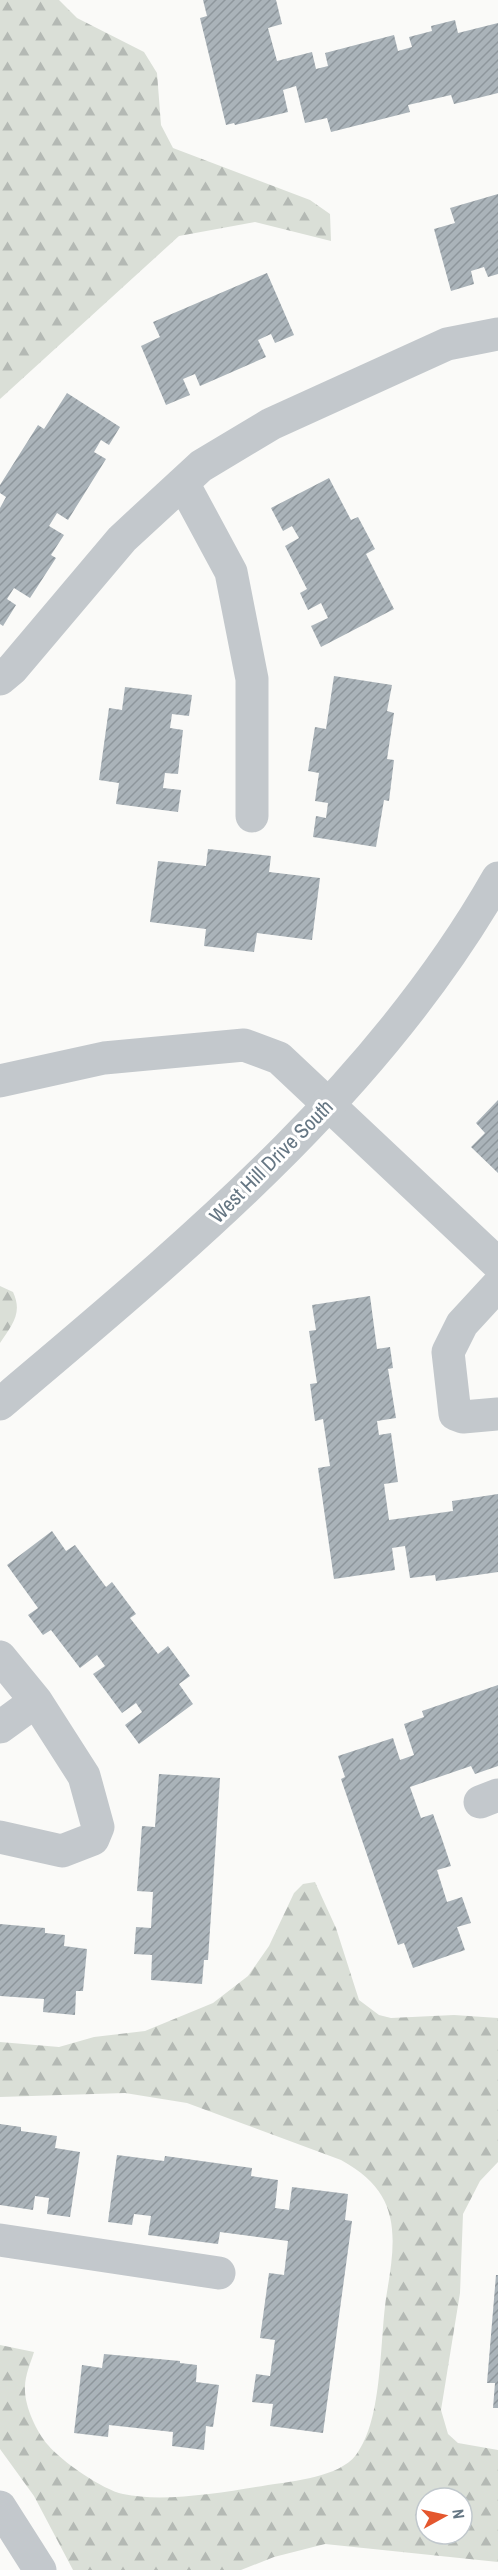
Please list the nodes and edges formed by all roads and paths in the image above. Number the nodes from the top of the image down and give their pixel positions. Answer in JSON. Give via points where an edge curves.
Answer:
{"nodes":[{"id":1,"x":498,"y":334,"type":"edge"},
{"id":2,"x":183,"y":483,"type":"junction"},
{"id":3,"x":0,"y":679,"type":"edge"},
{"id":4,"x":252,"y":816,"type":"dead end"},
{"id":5,"x":498,"y":878,"type":"edge"},
{"id":6,"x":0,"y":1081,"type":"edge"},
{"id":7,"x":329,"y":1104,"type":"junction"},
{"id":8,"x":498,"y":1264,"type":"edge"},
{"id":9,"x":498,"y":1285,"type":"edge"},
{"id":10,"x":0,"y":1404,"type":"edge"},
{"id":11,"x":498,"y":1414,"type":"edge"},
{"id":12,"x":0,"y":1657,"type":"edge"},
{"id":13,"x":36,"y":1701,"type":"junction"},
{"id":14,"x":0,"y":1727,"type":"edge"},
{"id":15,"x":0,"y":1836,"type":"edge"},
{"id":16,"x":0,"y":2240,"type":"edge"},
{"id":17,"x":219,"y":2273,"type":"dead end"},
{"id":18,"x":3,"y":2517,"type":"edge"},
{"id":19,"x":40,"y":2570,"type":"edge"}],
"edges":[{"from":1,"to":2,"type":"street","via":[[447,344],[271,424],[201,466]]},
{"from":2,"to":3,"type":"street","via":[[123,539]]},
{"from":2,"to":4,"type":"street","via":[[231,572],[252,679]]},
{"from":5,"to":7,"type":"street","name":"West Hill Drive South","via":[[429,986]]},
{"from":6,"to":7,"type":"street","via":[[104,1058],[244,1045],[279,1058]]},
{"from":7,"to":8,"type":"street"},
{"from":7,"to":10,"type":"street","name":"West Hill Drive South","via":[[283,1155],[170,1260]]},
{"from":9,"to":11,"type":"street","via":[[462,1324],[448,1352],[455,1414]]},
{"from":12,"to":13,"type":"street"},
{"from":13,"to":14,"type":"street"},
{"from":13,"to":15,"type":"street","via":[[84,1776],[98,1827],[93,1839],[62,1851]]},
{"from":16,"to":17,"type":"street"},
{"from":18,"to":19,"type":"street"}]}
